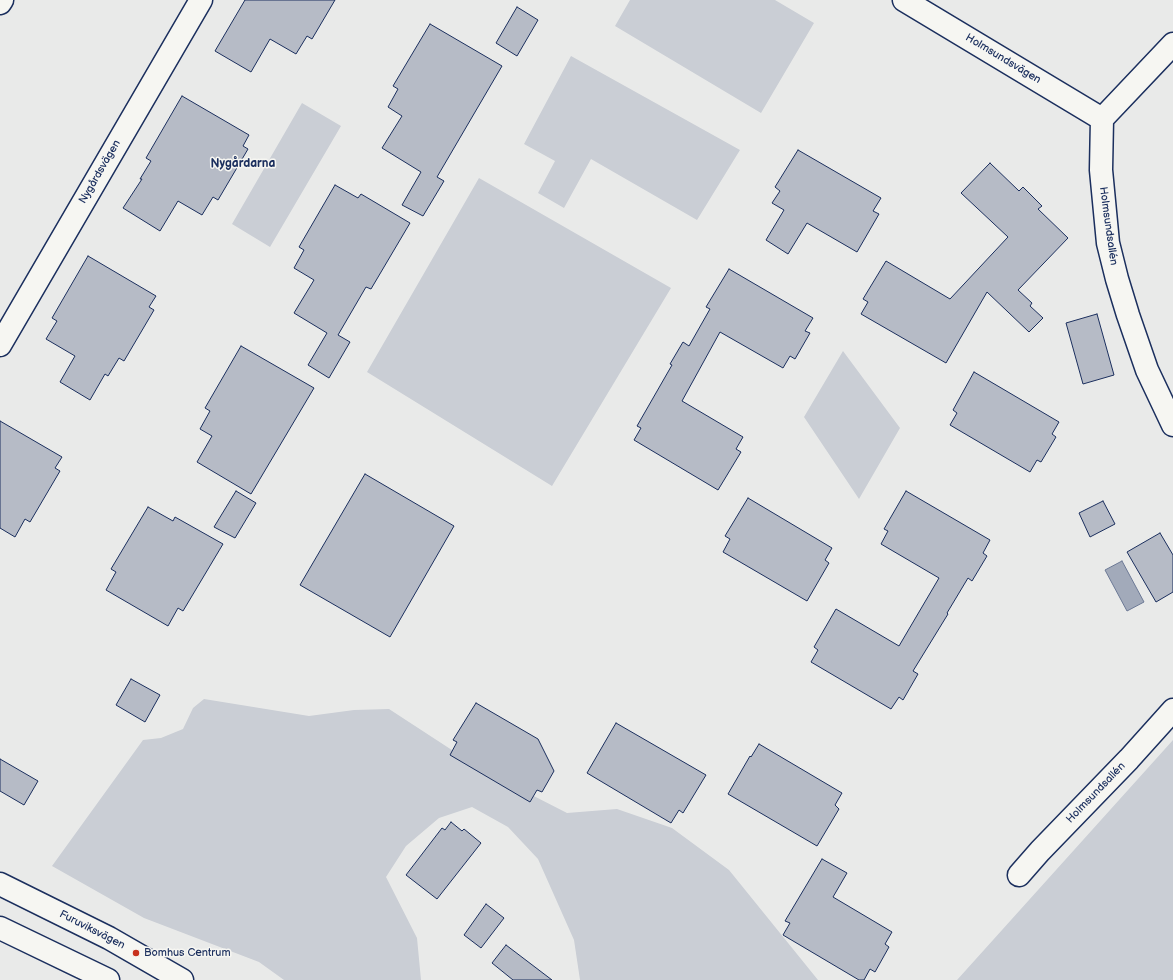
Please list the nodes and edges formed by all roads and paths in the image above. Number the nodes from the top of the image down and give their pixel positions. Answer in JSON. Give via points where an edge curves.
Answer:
{"nodes":[{"id":1,"x":2,"y":0,"type":"edge"},
{"id":2,"x":201,"y":0,"type":"edge"},
{"id":3,"x":904,"y":0,"type":"edge"},
{"id":4,"x":0,"y":3,"type":"edge"},
{"id":5,"x":1173,"y":44,"type":"edge"},
{"id":6,"x":1102,"y":118,"type":"junction"},
{"id":7,"x":0,"y":345,"type":"edge"},
{"id":8,"x":1173,"y":425,"type":"edge"},
{"id":9,"x":1173,"y":710,"type":"edge"},
{"id":10,"x":1019,"y":875,"type":"dead end"},
{"id":11,"x":0,"y":884,"type":"edge"},
{"id":12,"x":0,"y":928,"type":"edge"},
{"id":13,"x":108,"y":980,"type":"edge"},
{"id":14,"x":182,"y":980,"type":"edge"}],
"edges":[{"from":1,"to":4,"type":"street"},
{"from":2,"to":7,"type":"street","name":"Nygårdsvägen"},
{"from":3,"to":6,"type":"street","name":"Holmsundsvägen"},
{"from":5,"to":6,"type":"street"},
{"from":6,"to":8,"type":"street","name":"Holmsundsallén","via":[[1101,170],[1108,243],[1116,279],[1147,370]]},
{"from":9,"to":10,"type":"street","name":"Holmsundsallén"},
{"from":11,"to":14,"type":"street","name":"Furuviksvägen","via":[[109,938]]},
{"from":12,"to":13,"type":"street"}]}
